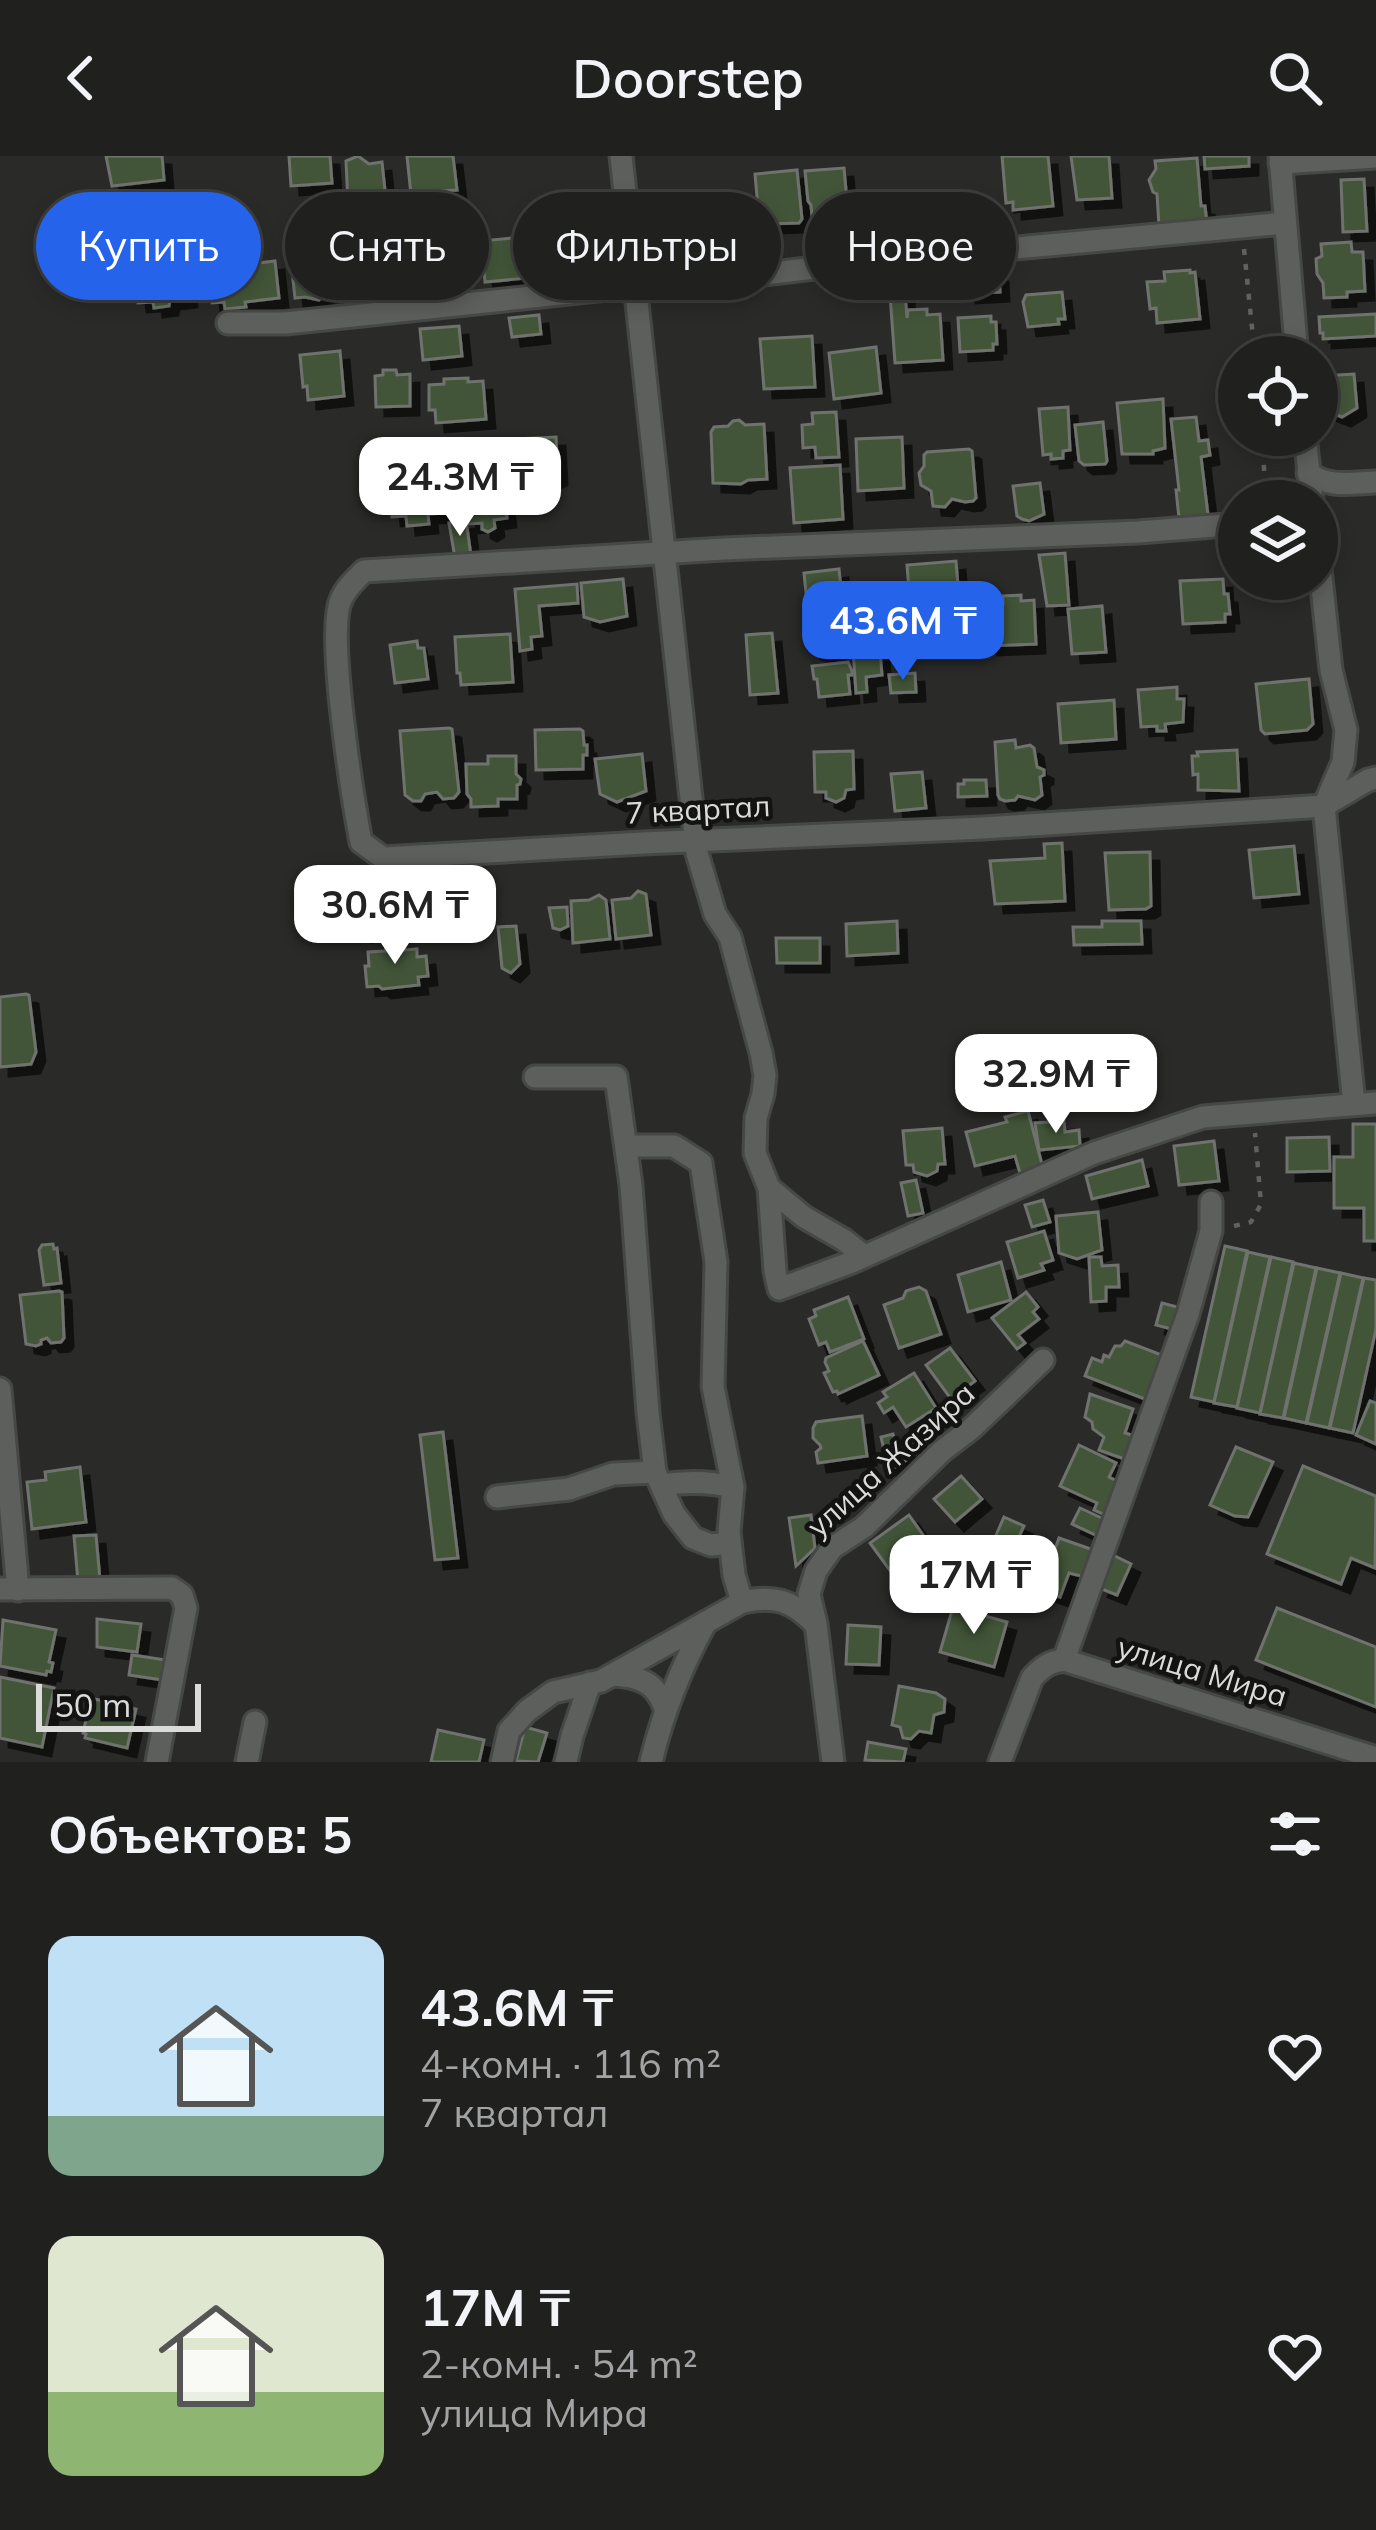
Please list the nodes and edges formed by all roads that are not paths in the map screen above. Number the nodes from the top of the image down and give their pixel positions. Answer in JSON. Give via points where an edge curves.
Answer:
{"nodes":[{"id":1,"x":621,"y":156,"type":"edge"},
{"id":2,"x":1376,"y":157,"type":"edge"},
{"id":3,"x":1280,"y":160,"type":"edge"},
{"id":4,"x":625,"y":192,"type":"edge"},
{"id":5,"x":1285,"y":223,"type":"junction"},
{"id":6,"x":781,"y":272,"type":"edge"},
{"id":7,"x":517,"y":300,"type":"edge"},
{"id":8,"x":638,"y":300,"type":"edge"},
{"id":9,"x":228,"y":323,"type":"dead end"},
{"id":10,"x":1296,"y":336,"type":"edge"},
{"id":11,"x":1307,"y":456,"type":"edge"},
{"id":12,"x":1308,"y":473,"type":"junction"},
{"id":13,"x":1309,"y":480,"type":"edge"},
{"id":14,"x":1376,"y":482,"type":"edge"},
{"id":15,"x":1218,"y":526,"type":"edge"},
{"id":16,"x":665,"y":553,"type":"junction"},
{"id":17,"x":1323,"y":600,"type":"edge"},
{"id":18,"x":1376,"y":778,"type":"edge"},
{"id":19,"x":1324,"y":806,"type":"junction"},
{"id":20,"x":696,"y":840,"type":"junction"},
{"id":21,"x":535,"y":1077,"type":"dead end"},
{"id":22,"x":1365,"y":1104,"type":"edge"},
{"id":23,"x":626,"y":1146,"type":"junction"},
{"id":24,"x":769,"y":1188,"type":"junction"},
{"id":25,"x":1211,"y":1202,"type":"dead end"},
{"id":26,"x":865,"y":1256,"type":"junction"},
{"id":27,"x":1043,"y":1360,"type":"dead end"},
{"id":28,"x":0,"y":1389,"type":"edge"},
{"id":29,"x":658,"y":1478,"type":"junction"},
{"id":30,"x":733,"y":1487,"type":"junction"},
{"id":31,"x":497,"y":1497,"type":"dead end"},
{"id":32,"x":730,"y":1543,"type":"junction"},
{"id":33,"x":9,"y":1589,"type":"edge"},
{"id":34,"x":742,"y":1602,"type":"junction"},
{"id":35,"x":707,"y":1622,"type":"junction"},
{"id":36,"x":816,"y":1624,"type":"junction"},
{"id":37,"x":1064,"y":1660,"type":"junction"},
{"id":38,"x":601,"y":1679,"type":"junction"},
{"id":39,"x":665,"y":1709,"type":"junction"},
{"id":40,"x":255,"y":1722,"type":"dead end"},
{"id":41,"x":1376,"y":1758,"type":"edge"},
{"id":42,"x":157,"y":1762,"type":"edge"},
{"id":43,"x":247,"y":1762,"type":"edge"},
{"id":44,"x":502,"y":1762,"type":"edge"},
{"id":45,"x":566,"y":1762,"type":"edge"},
{"id":46,"x":651,"y":1762,"type":"edge"},
{"id":47,"x":833,"y":1762,"type":"edge"},
{"id":48,"x":1000,"y":1762,"type":"edge"}],
"edges":[{"from":1,"to":4,"type":"street"},
{"from":2,"to":3,"type":"street"},
{"from":3,"to":5,"type":"street"},
{"from":5,"to":6,"type":"street"},
{"from":5,"to":10,"type":"street"},
{"from":7,"to":9,"type":"street"},
{"from":8,"to":16,"type":"street"},
{"from":11,"to":12,"type":"street"},
{"from":12,"to":13,"type":"street"},
{"from":12,"to":14,"type":"street","via":[[1334,484]]},
{"from":15,"to":16,"type":"street"},
{"from":16,"to":20,"type":"street"},
{"from":16,"to":20,"type":"street","name":"7 квартал","via":[[364,571],[339,602],[352,794],[361,842],[383,858]]},
{"from":17,"to":19,"type":"street","via":[[1346,730],[1343,762]]},
{"from":18,"to":19,"type":"street"},
{"from":19,"to":20,"type":"street","name":"7 квартал"},
{"from":19,"to":22,"type":"street"},
{"from":20,"to":24,"type":"street","via":[[761,1053],[754,1153]]},
{"from":21,"to":23,"type":"street","via":[[616,1077]]},
{"from":22,"to":26,"type":"street","via":[[1203,1117],[1094,1153]]},
{"from":23,"to":29,"type":"street"},
{"from":23,"to":30,"type":"street","via":[[674,1146],[701,1163],[716,1262],[713,1387]]},
{"from":24,"to":26,"type":"street"},
{"from":24,"to":26,"type":"street","via":[[779,1289]]},
{"from":25,"to":37,"type":"street","via":[[1211,1231],[1180,1336]]},
{"from":27,"to":36,"type":"street","name":"улица Жазира","via":[[832,1548],[809,1594]]},
{"from":28,"to":33,"type":"street"},
{"from":29,"to":30,"type":"street"},
{"from":29,"to":31,"type":"street","via":[[613,1474],[569,1489]]},
{"from":29,"to":32,"type":"street","via":[[693,1538]]},
{"from":30,"to":32,"type":"street"},
{"from":32,"to":34,"type":"street"},
{"from":33,"to":42,"type":"street","via":[[172,1588],[182,1595]]},
{"from":34,"to":35,"type":"street"},
{"from":34,"to":36,"type":"street","via":[[767,1597],[800,1608]]},
{"from":35,"to":38,"type":"street"},
{"from":35,"to":39,"type":"street"},
{"from":36,"to":47,"type":"street","name":"улица Жазира"},
{"from":37,"to":41,"type":"street","name":"улица Мира"},
{"from":37,"to":48,"type":"street","via":[[1032,1678]]},
{"from":38,"to":39,"type":"street","via":[[648,1682]]},
{"from":38,"to":44,"type":"street","via":[[553,1692],[526,1711],[509,1731]]},
{"from":38,"to":45,"type":"street"},
{"from":39,"to":46,"type":"street"},
{"from":40,"to":43,"type":"street"}]}
